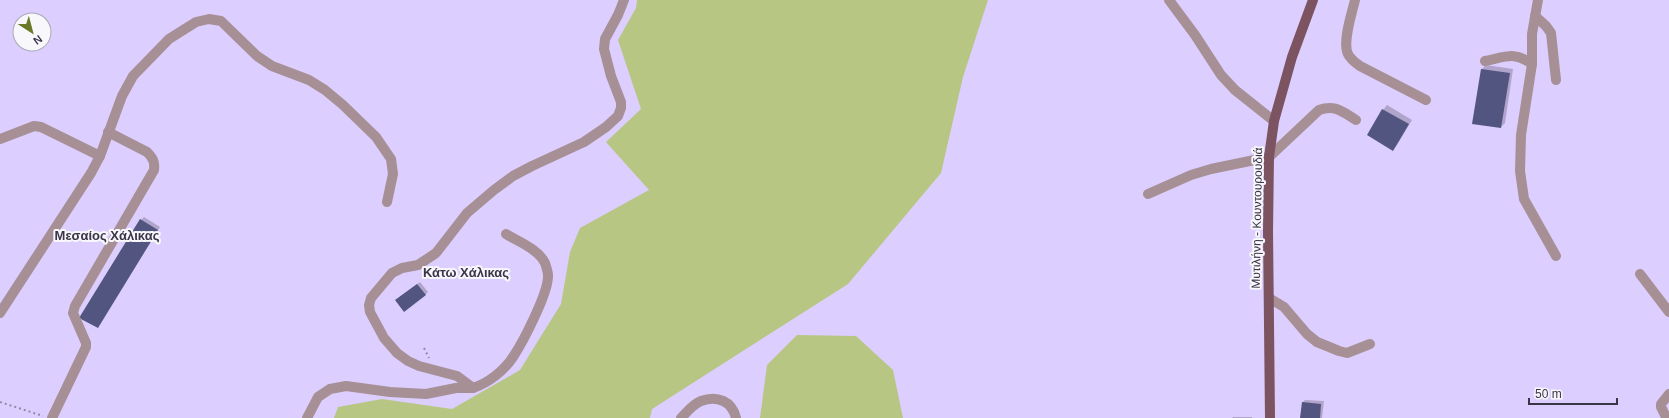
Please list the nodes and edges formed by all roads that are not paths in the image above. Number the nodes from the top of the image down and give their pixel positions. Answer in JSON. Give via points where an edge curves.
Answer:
{"nodes":[{"id":1,"x":624,"y":0,"type":"edge"},
{"id":2,"x":1169,"y":0,"type":"edge"},
{"id":3,"x":1313,"y":0,"type":"edge"},
{"id":4,"x":1355,"y":0,"type":"edge"},
{"id":5,"x":1538,"y":0,"type":"edge"},
{"id":6,"x":1535,"y":16,"type":"junction"},
{"id":7,"x":1486,"y":61,"type":"dead end"},
{"id":8,"x":1532,"y":64,"type":"junction"},
{"id":9,"x":1556,"y":80,"type":"dead end"},
{"id":10,"x":1426,"y":100,"type":"dead end"},
{"id":11,"x":1356,"y":120,"type":"dead end"},
{"id":12,"x":1274,"y":121,"type":"junction"},
{"id":13,"x":108,"y":132,"type":"junction"},
{"id":14,"x":0,"y":139,"type":"edge"},
{"id":15,"x":100,"y":156,"type":"junction"},
{"id":16,"x":1269,"y":157,"type":"junction"},
{"id":17,"x":1148,"y":194,"type":"dead end"},
{"id":18,"x":387,"y":202,"type":"dead end"},
{"id":19,"x":506,"y":234,"type":"dead end"},
{"id":20,"x":1556,"y":256,"type":"dead end"},
{"id":21,"x":1640,"y":274,"type":"dead end"},
{"id":22,"x":1269,"y":298,"type":"junction"},
{"id":23,"x":1669,"y":312,"type":"edge"},
{"id":24,"x":0,"y":313,"type":"edge"},
{"id":25,"x":1370,"y":344,"type":"dead end"},
{"id":26,"x":473,"y":388,"type":"junction"},
{"id":27,"x":1669,"y":394,"type":"edge"},
{"id":28,"x":52,"y":418,"type":"edge"},
{"id":29,"x":307,"y":418,"type":"edge"},
{"id":30,"x":681,"y":418,"type":"edge"},
{"id":31,"x":736,"y":418,"type":"edge"},
{"id":32,"x":1270,"y":418,"type":"edge"},
{"id":33,"x":1668,"y":418,"type":"edge"}],
"edges":[{"from":1,"to":26,"type":"street","via":[[605,39],[604,49],[621,102],[618,116],[584,142],[513,176],[494,190],[467,213],[436,253],[418,265],[392,273],[371,298],[370,312],[384,338],[396,353],[419,366],[457,376]]},
{"from":2,"to":12,"type":"street","via":[[1221,75],[1235,90]]},
{"from":3,"to":12,"type":"main road","name":"Μυτιλήνη - Κουντουρουδιά","via":[[1292,57]]},
{"from":4,"to":10,"type":"street","via":[[1346,45],[1352,60]]},
{"from":5,"to":6,"type":"street"},
{"from":6,"to":8,"type":"street"},
{"from":6,"to":9,"type":"street","via":[[1550,33]]},
{"from":7,"to":8,"type":"street","via":[[1514,56],[1522,57]]},
{"from":8,"to":20,"type":"street","via":[[1521,135],[1520,171],[1524,199]]},
{"from":11,"to":16,"type":"street","via":[[1337,108],[1319,110]]},
{"from":12,"to":16,"type":"main road","name":"Μυτιλήνη - Κουντουρουδιά"},
{"from":13,"to":15,"type":"street"},
{"from":13,"to":18,"type":"street","via":[[133,76],[169,39],[196,22],[209,19],[221,21],[257,56],[325,90],[376,137],[391,159],[393,174]]},
{"from":13,"to":28,"type":"street","via":[[147,152],[152,157],[154,170],[75,306],[73,313],[86,347]]},
{"from":14,"to":15,"type":"street","via":[[34,126],[41,127]]},
{"from":15,"to":24,"type":"street"},
{"from":16,"to":17,"type":"street","via":[[1191,175]]},
{"from":16,"to":22,"type":"main road","name":"Μυτιλήνη - Κουντουρουδιά"},
{"from":19,"to":26,"type":"street","via":[[539,255],[548,275],[546,289],[513,357],[484,384]]},
{"from":21,"to":23,"type":"street"},
{"from":22,"to":25,"type":"street","via":[[1284,307],[1317,342],[1348,353]]},
{"from":22,"to":32,"type":"main road","name":"Μυτιλήνη - Κουντουρουδιά"},
{"from":26,"to":29,"type":"street","via":[[456,388],[426,394],[346,386],[330,388],[318,397]]},
{"from":27,"to":33,"type":"street","via":[[1661,404]]},
{"from":30,"to":31,"type":"street","via":[[700,401],[713,399],[726,402],[733,407]]}]}
